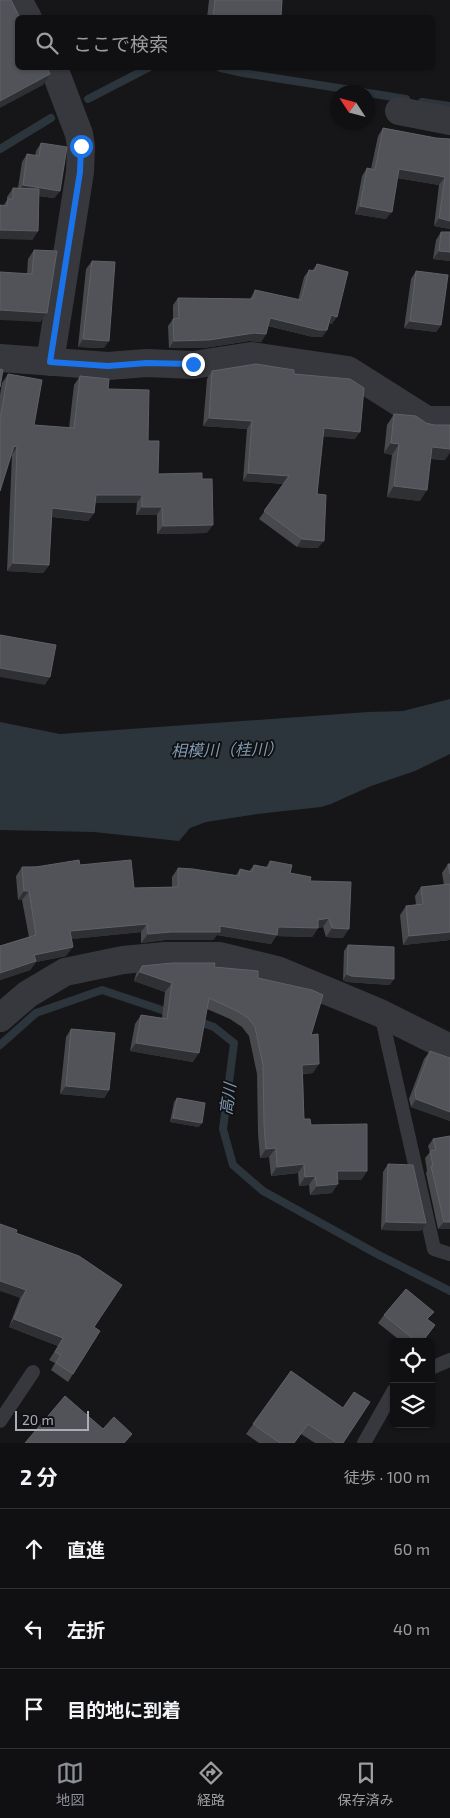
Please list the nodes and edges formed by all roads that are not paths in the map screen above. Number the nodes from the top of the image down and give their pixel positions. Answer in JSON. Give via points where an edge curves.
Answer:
{"nodes":[{"id":1,"x":18,"y":0,"type":"edge"},
{"id":2,"x":26,"y":15,"type":"edge"},
{"id":3,"x":55,"y":70,"type":"edge"},
{"id":4,"x":399,"y":111,"type":"dead end"},
{"id":5,"x":450,"y":121,"type":"edge"},
{"id":6,"x":0,"y":358,"type":"edge"},
{"id":7,"x":50,"y":362,"type":"junction"},
{"id":8,"x":450,"y":420,"type":"edge"},
{"id":9,"x":380,"y":1013,"type":"junction"},
{"id":10,"x":0,"y":1018,"type":"edge"},
{"id":11,"x":450,"y":1048,"type":"edge"},
{"id":12,"x":450,"y":1254,"type":"edge"},
{"id":13,"x":450,"y":1360,"type":"edge"},
{"id":14,"x":435,"y":1366,"type":"edge"},
{"id":15,"x":33,"y":1372,"type":"dead end"},
{"id":16,"x":390,"y":1397,"type":"edge"},
{"id":17,"x":0,"y":1421,"type":"edge"},
{"id":18,"x":364,"y":1443,"type":"edge"}],
"edges":[{"from":1,"to":2,"type":"street"},
{"from":3,"to":7,"type":"street","via":[[80,134],[81,146],[80,172]]},
{"from":4,"to":5,"type":"street"},
{"from":6,"to":7,"type":"street"},
{"from":7,"to":8,"type":"street","via":[[108,366],[193,364],[261,357],[348,370],[427,420]]},
{"from":9,"to":10,"type":"street","via":[[277,970],[220,956],[166,956],[123,960],[65,972],[28,994]]},
{"from":9,"to":11,"type":"street"},
{"from":9,"to":12,"type":"lane","via":[[434,1249]]},
{"from":13,"to":14,"type":"lane"},
{"from":15,"to":17,"type":"lane"},
{"from":16,"to":18,"type":"lane"}]}
